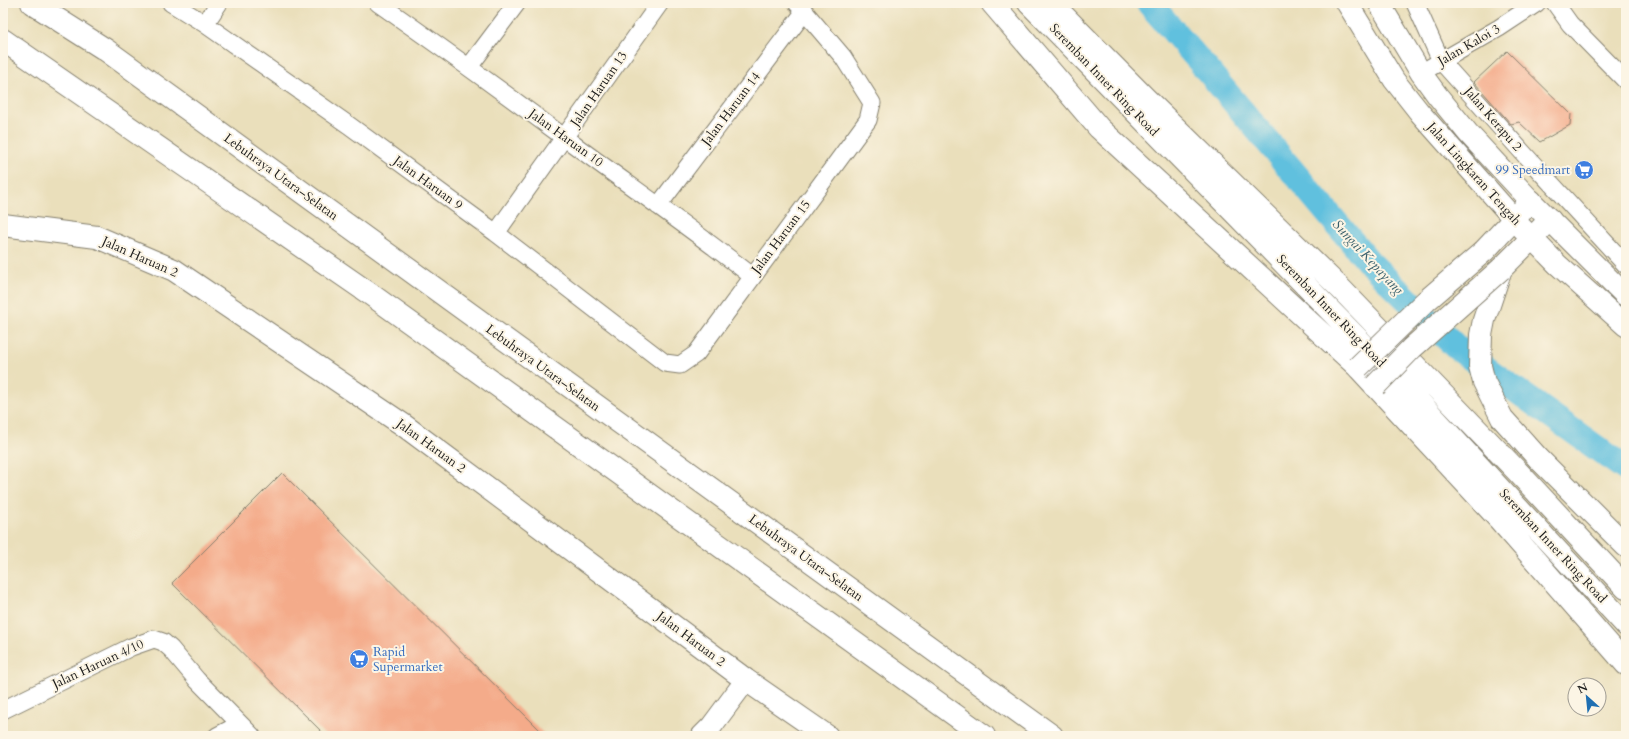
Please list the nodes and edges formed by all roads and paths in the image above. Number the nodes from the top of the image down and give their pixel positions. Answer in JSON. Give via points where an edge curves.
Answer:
{"nodes":[{"id":1,"x":32,"y":3,"type":"edge"},
{"id":2,"x":171,"y":3,"type":"edge"},
{"id":3,"x":219,"y":3,"type":"edge"},
{"id":4,"x":378,"y":3,"type":"edge"},
{"id":5,"x":517,"y":3,"type":"edge"},
{"id":6,"x":660,"y":3,"type":"edge"},
{"id":7,"x":992,"y":3,"type":"edge"},
{"id":8,"x":1029,"y":3,"type":"edge"},
{"id":9,"x":1051,"y":3,"type":"edge"},
{"id":10,"x":1347,"y":3,"type":"edge"},
{"id":11,"x":1379,"y":3,"type":"edge"},
{"id":12,"x":1414,"y":3,"type":"edge"},
{"id":13,"x":1537,"y":3,"type":"edge"},
{"id":14,"x":1555,"y":3,"type":"edge"},
{"id":15,"x":801,"y":7,"type":"edge"},
{"id":16,"x":205,"y":24,"type":"junction"},
{"id":17,"x":3,"y":40,"type":"edge"},
{"id":18,"x":1441,"y":61,"type":"junction"},
{"id":19,"x":468,"y":67,"type":"junction"},
{"id":20,"x":1421,"y":72,"type":"junction"},
{"id":21,"x":1626,"y":81,"type":"edge"},
{"id":22,"x":564,"y":138,"type":"junction"},
{"id":23,"x":1531,"y":201,"type":"junction"},
{"id":24,"x":658,"y":206,"type":"junction"},
{"id":25,"x":1514,"y":219,"type":"junction"},
{"id":26,"x":1550,"y":220,"type":"junction"},
{"id":27,"x":3,"y":225,"type":"edge"},
{"id":28,"x":496,"y":233,"type":"junction"},
{"id":29,"x":1532,"y":238,"type":"junction"},
{"id":30,"x":1626,"y":265,"type":"edge"},
{"id":31,"x":1501,"y":269,"type":"junction"},
{"id":32,"x":1626,"y":273,"type":"edge"},
{"id":33,"x":752,"y":276,"type":"junction"},
{"id":34,"x":1605,"y":277,"type":"junction"},
{"id":35,"x":1626,"y":296,"type":"edge"},
{"id":36,"x":1626,"y":326,"type":"edge"},
{"id":37,"x":680,"y":365,"type":"joint"},
{"id":38,"x":1358,"y":367,"type":"junction"},
{"id":39,"x":1375,"y":386,"type":"junction"},
{"id":40,"x":1626,"y":546,"type":"edge"},
{"id":41,"x":1626,"y":588,"type":"edge"},
{"id":42,"x":1626,"y":626,"type":"edge"},
{"id":43,"x":1626,"y":664,"type":"edge"},
{"id":44,"x":746,"y":680,"type":"junction"},
{"id":45,"x":3,"y":710,"type":"edge"},
{"id":46,"x":240,"y":724,"type":"junction"},
{"id":47,"x":217,"y":736,"type":"edge"},
{"id":48,"x":252,"y":736,"type":"edge"},
{"id":49,"x":702,"y":736,"type":"edge"},
{"id":50,"x":826,"y":736,"type":"edge"},
{"id":51,"x":984,"y":736,"type":"edge"},
{"id":52,"x":1052,"y":736,"type":"edge"}],
"edges":[{"from":1,"to":52,"type":"main road","name":"Lebuhraya Utara–Selatan","via":[[106,50]]},
{"from":2,"to":16,"type":"street","name":"Jalan Haruan 9"},
{"from":3,"to":16,"type":"street"},
{"from":4,"to":19,"type":"street","name":"Jalan Haruan 10"},
{"from":5,"to":19,"type":"street"},
{"from":6,"to":22,"type":"street","name":"Jalan Haruan 13"},
{"from":7,"to":38,"type":"main road","via":[[1099,128]]},
{"from":8,"to":42,"type":"main road","name":"Seremban Inner Ring Road","via":[[1414,395]]},
{"from":9,"to":41,"type":"main road","name":"Seremban Inner Ring Road","via":[[1341,289]]},
{"from":10,"to":25,"type":"street","name":"Jalan Lingkaran Tengah","via":[[1394,80]]},
{"from":11,"to":20,"type":"street","name":"Jalan Lingkaran Tengah"},
{"from":12,"to":18,"type":"street","name":"Jalan Kerapu 2"},
{"from":13,"to":18,"type":"street","name":"Jalan Kaloi 3"},
{"from":14,"to":21,"type":"street","via":[[1570,24]]},
{"from":15,"to":24,"type":"street","name":"Jalan Haruan 14"},
{"from":15,"to":33,"type":"street","name":"Jalan Haruan 15","via":[[843,58],[872,103],[868,120]]},
{"from":16,"to":28,"type":"street","name":"Jalan Haruan 9"},
{"from":17,"to":51,"type":"main road","via":[[373,296]]},
{"from":18,"to":20,"type":"street","name":"Jalan Kaloi 3"},
{"from":18,"to":30,"type":"street","name":"Jalan Kerapu 2"},
{"from":19,"to":22,"type":"street","name":"Jalan Haruan 10"},
{"from":20,"to":23,"type":"street","name":"Jalan Lingkaran Tengah","via":[[1468,133]]},
{"from":22,"to":24,"type":"street","name":"Jalan Haruan 10"},
{"from":22,"to":28,"type":"street","name":"Jalan Haruan 13"},
{"from":23,"to":25,"type":"main road"},
{"from":23,"to":26,"type":"street","name":"Jalan Lingkaran Tengah"},
{"from":24,"to":33,"type":"street","name":"Jalan Haruan 10"},
{"from":25,"to":29,"type":"street","name":"Jalan Lingkaran Tengah"},
{"from":25,"to":38,"type":"main road","bridge":true,"via":[[1484,251],[1426,301]]},
{"from":26,"to":29,"type":"main road"},
{"from":26,"to":34,"type":"street","name":"Jalan Lingkaran Tengah"},
{"from":27,"to":44,"type":"main road","name":"Jalan Haruan 2","via":[[97,237],[174,270],[402,424]]},
{"from":28,"to":37,"type":"street","name":"Jalan Haruan 9","via":[[664,363]]},
{"from":29,"to":31,"type":"main road"},
{"from":29,"to":36,"type":"street","name":"Jalan Lingkaran Tengah"},
{"from":31,"to":39,"type":"main road","bridge":true,"via":[[1412,348]]},
{"from":31,"to":40,"type":"main road","via":[[1484,320],[1480,349],[1480,366],[1492,400],[1502,418],[1538,458]]},
{"from":32,"to":34,"type":"street"},
{"from":33,"to":37,"type":"street","name":"Jalan Haruan 15","via":[[696,354]]},
{"from":34,"to":35,"type":"street","name":"Jalan Lingkaran Tengah"},
{"from":38,"to":39,"type":"main road"},
{"from":39,"to":43,"type":"main road","via":[[1499,518]]},
{"from":44,"to":49,"type":"street"},
{"from":44,"to":50,"type":"main road","name":"Jalan Haruan 2"},
{"from":45,"to":46,"type":"street","name":"Jalan Haruan 4/10","via":[[131,647],[154,639],[171,649]]},
{"from":46,"to":47,"type":"street"},
{"from":46,"to":48,"type":"street","name":"Jalan Haruan 4/10"}]}
